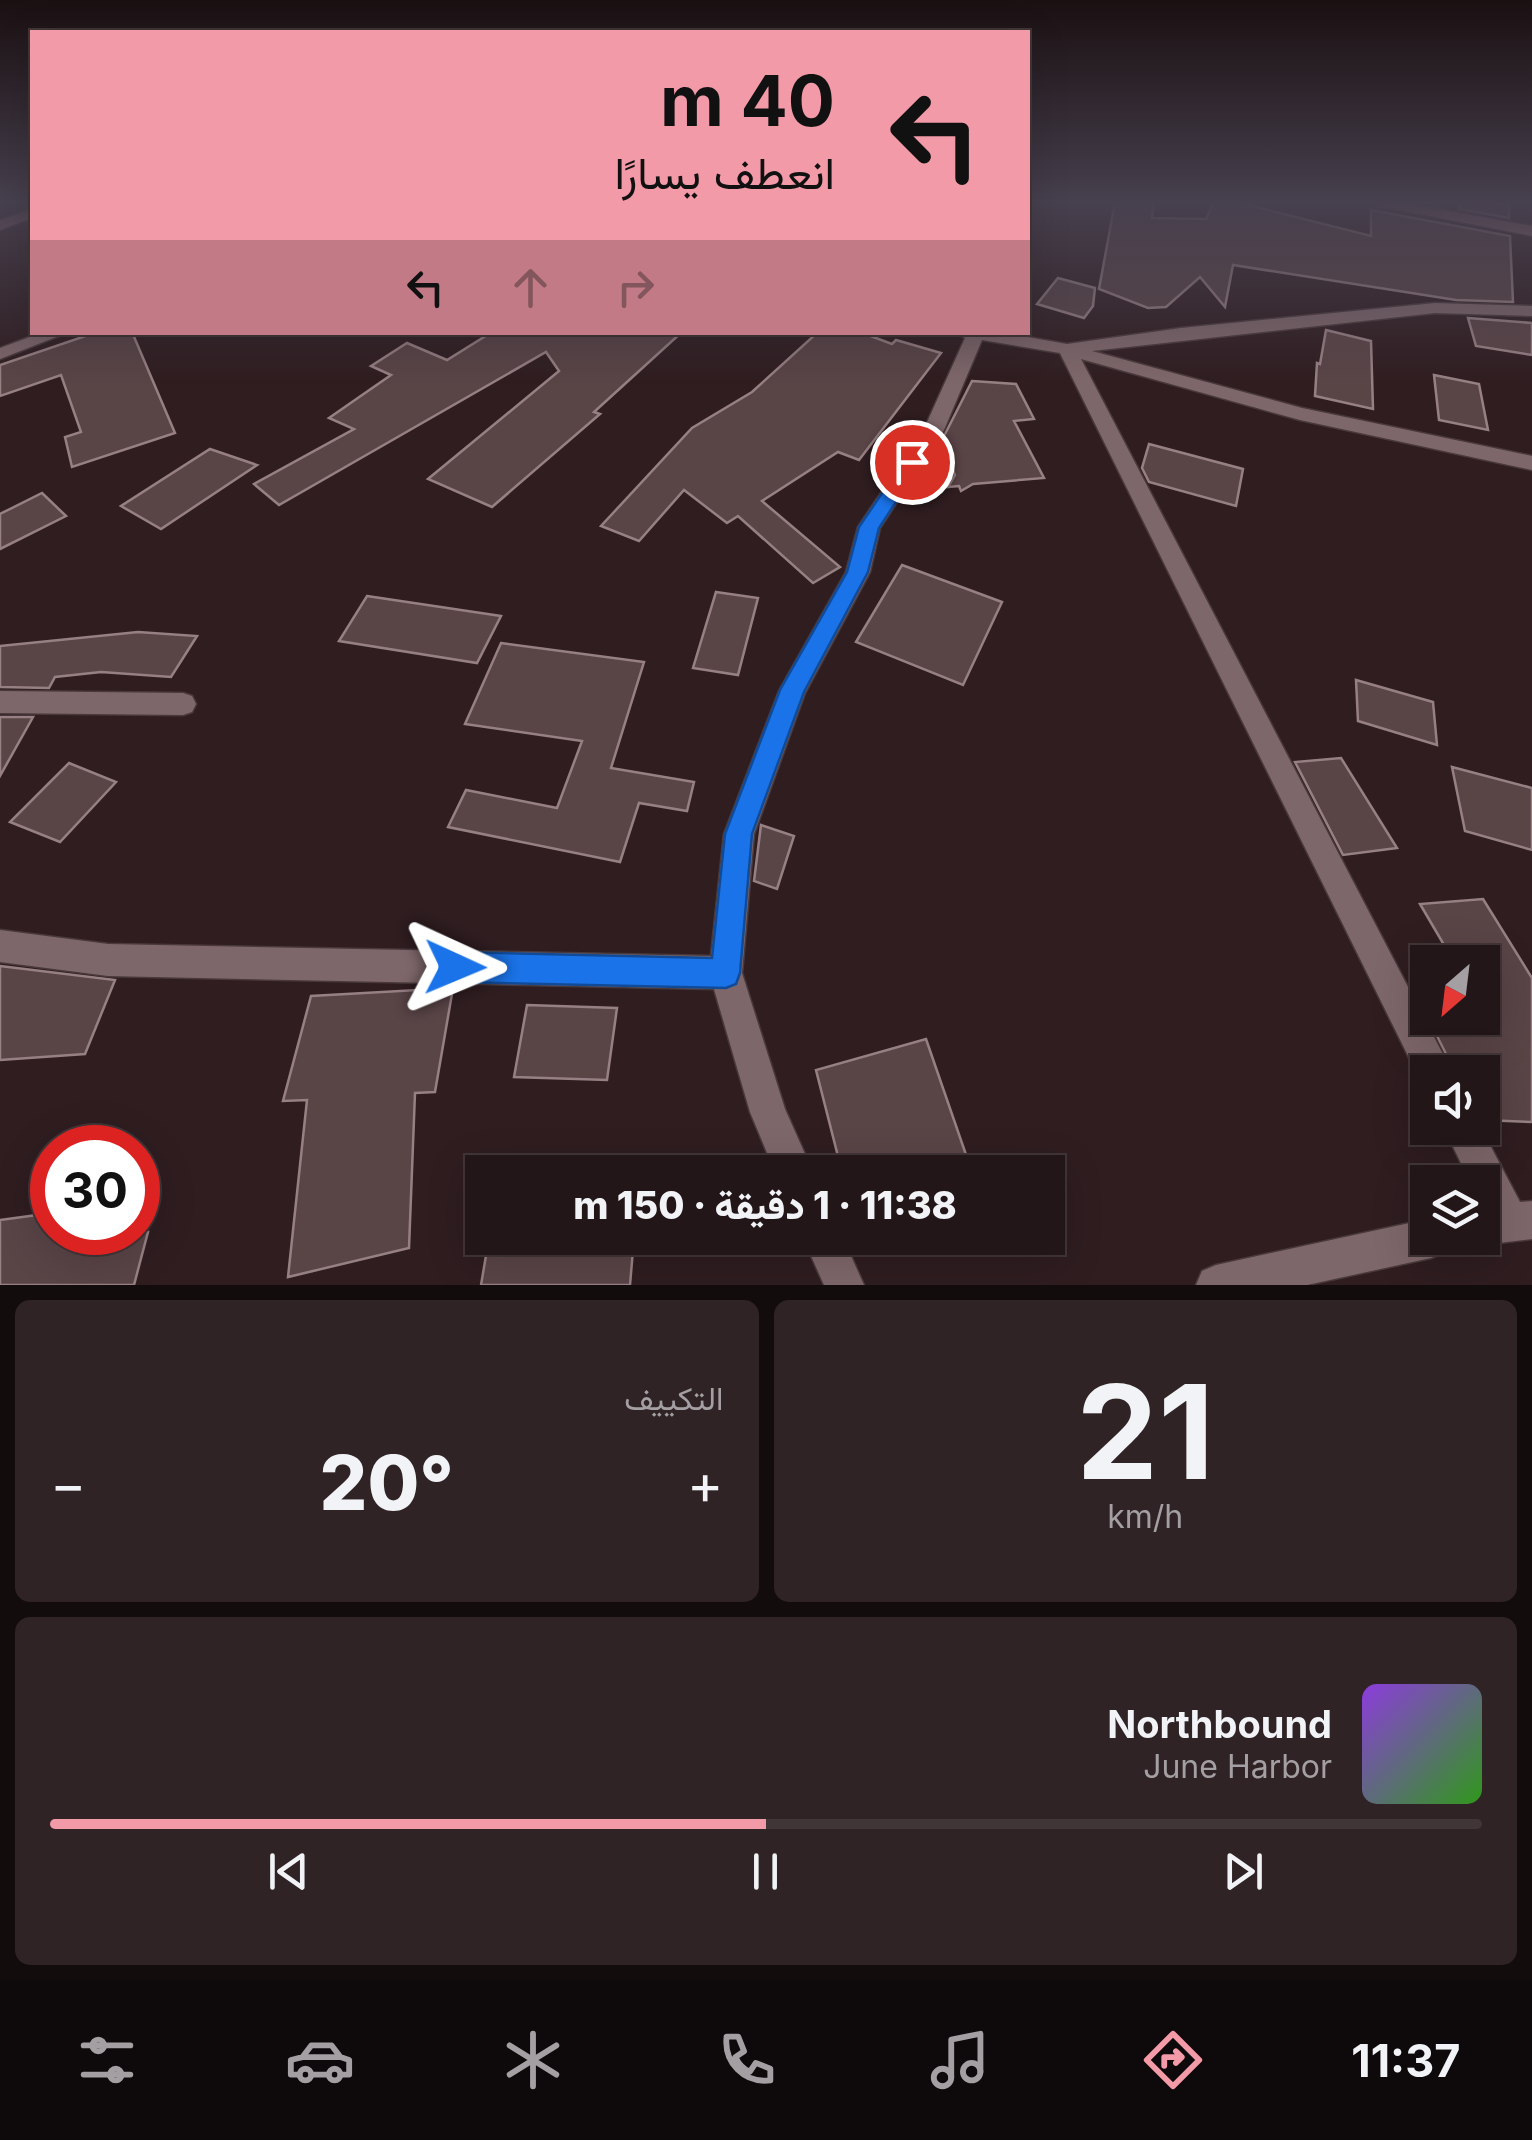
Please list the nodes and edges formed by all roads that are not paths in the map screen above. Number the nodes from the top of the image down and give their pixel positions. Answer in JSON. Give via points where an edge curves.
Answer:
{"nodes":[{"id":1,"x":1532,"y":311,"type":"edge"},
{"id":2,"x":53,"y":335,"type":"edge"},
{"id":3,"x":969,"y":335,"type":"edge"},
{"id":4,"x":975,"y":335,"type":"edge"},
{"id":5,"x":1066,"y":350,"type":"junction"},
{"id":6,"x":0,"y":354,"type":"edge"},
{"id":7,"x":1532,"y":462,"type":"edge"},
{"id":8,"x":0,"y":702,"type":"edge"},
{"id":9,"x":184,"y":704,"type":"dead end"},
{"id":10,"x":0,"y":946,"type":"edge"},
{"id":11,"x":726,"y":973,"type":"junction"},
{"id":12,"x":1425,"y":1055,"type":"edge"},
{"id":13,"x":1470,"y":1145,"type":"edge"},
{"id":14,"x":787,"y":1155,"type":"edge"},
{"id":15,"x":1508,"y":1222,"type":"edge"},
{"id":16,"x":1410,"y":1242,"type":"edge"},
{"id":17,"x":831,"y":1255,"type":"edge"},
{"id":18,"x":844,"y":1285,"type":"edge"},
{"id":19,"x":1216,"y":1285,"type":"edge"}],
"edges":[{"from":1,"to":5,"type":"street","via":[[1435,308]]},
{"from":2,"to":6,"type":"street"},
{"from":3,"to":11,"type":"street","via":[[934,430],[869,527],[858,572],[792,690],[738,834]]},
{"from":4,"to":5,"type":"street"},
{"from":5,"to":7,"type":"street","via":[[1300,414]]},
{"from":5,"to":12,"type":"street"},
{"from":8,"to":9,"type":"street"},
{"from":10,"to":11,"type":"street","via":[[108,960]]},
{"from":11,"to":14,"type":"street"},
{"from":13,"to":15,"type":"street"},
{"from":16,"to":19,"type":"street"},
{"from":17,"to":18,"type":"street"}]}
